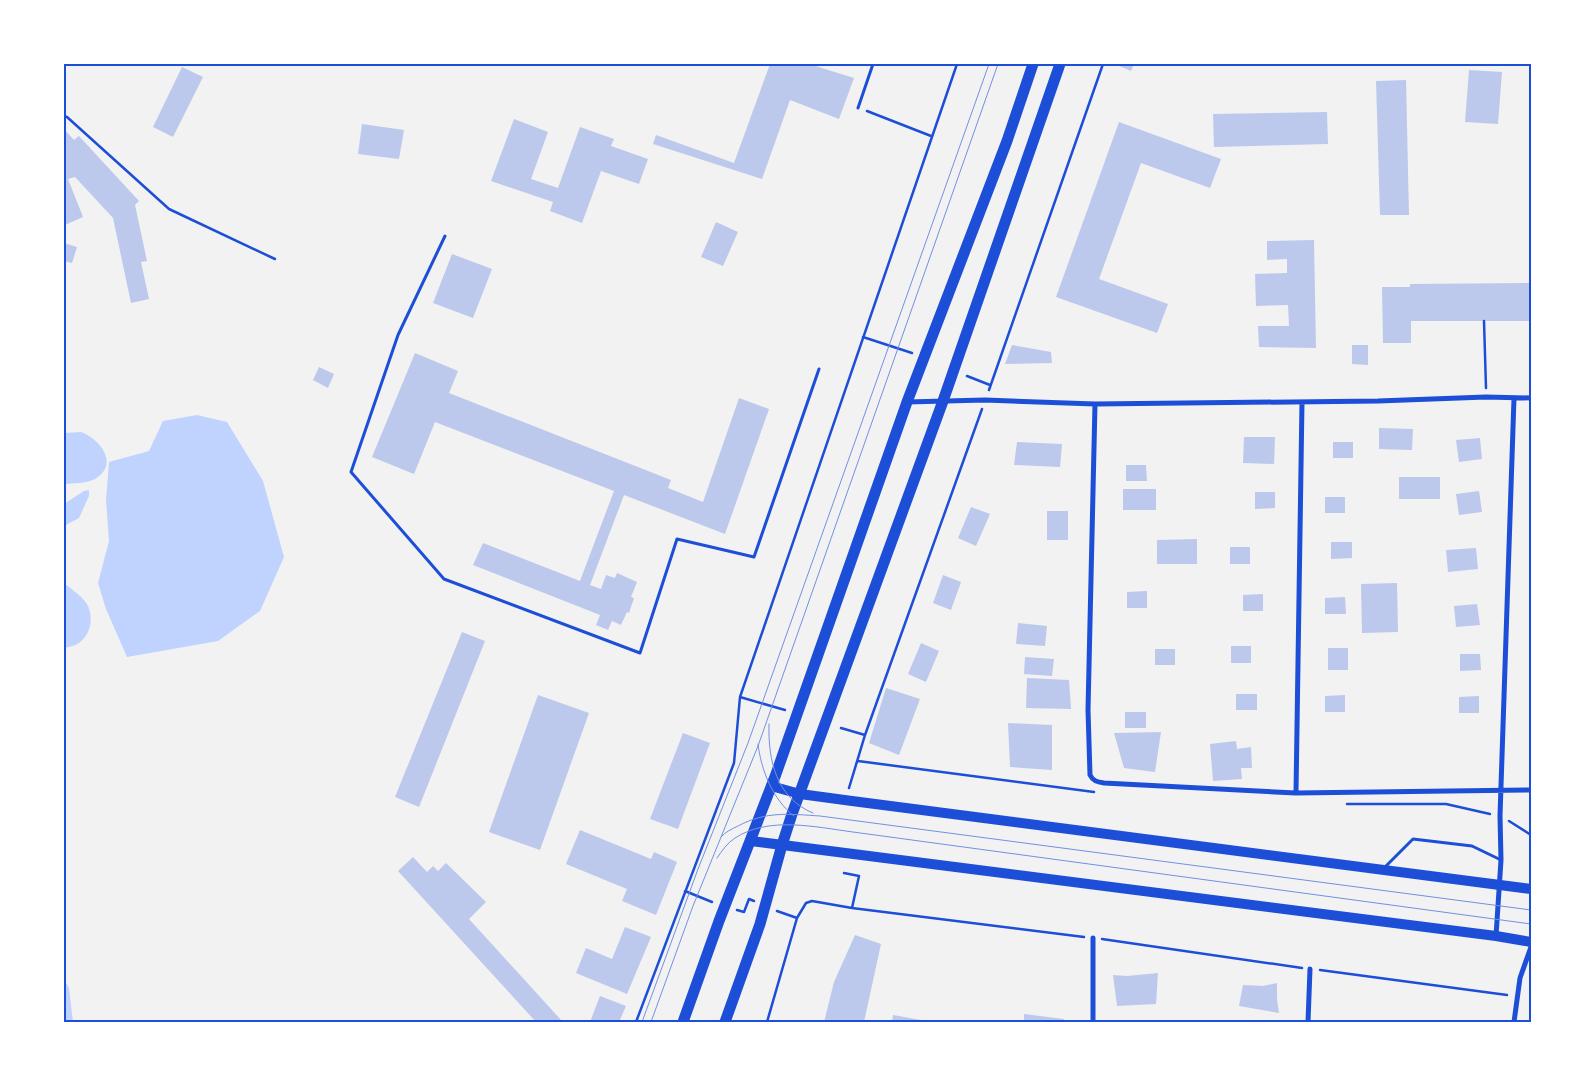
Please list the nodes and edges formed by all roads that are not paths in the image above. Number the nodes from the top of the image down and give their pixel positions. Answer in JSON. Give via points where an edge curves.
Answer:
{"nodes":[{"id":1,"x":873,"y":64,"type":"edge"},
{"id":2,"x":1033,"y":64,"type":"edge"},
{"id":3,"x":1060,"y":64,"type":"edge"},
{"id":4,"x":858,"y":108,"type":"dead end"},
{"id":5,"x":445,"y":236,"type":"dead end"},
{"id":6,"x":819,"y":369,"type":"dead end"},
{"id":7,"x":1514,"y":398,"type":"junction"},
{"id":8,"x":1531,"y":398,"type":"edge"},
{"id":9,"x":907,"y":402,"type":"junction"},
{"id":10,"x":943,"y":402,"type":"junction"},
{"id":11,"x":1302,"y":402,"type":"junction"},
{"id":12,"x":1095,"y":404,"type":"junction"},
{"id":13,"x":771,"y":786,"type":"junction"},
{"id":14,"x":1501,"y":790,"type":"junction"},
{"id":15,"x":1531,"y":790,"type":"edge"},
{"id":16,"x":1296,"y":793,"type":"junction"},
{"id":17,"x":800,"y":794,"type":"junction"},
{"id":18,"x":751,"y":841,"type":"junction"},
{"id":19,"x":782,"y":845,"type":"junction"},
{"id":20,"x":1500,"y":860,"type":"junction"},
{"id":21,"x":1382,"y":870,"type":"junction"},
{"id":22,"x":1500,"y":885,"type":"junction"},
{"id":23,"x":1531,"y":889,"type":"edge"},
{"id":24,"x":1496,"y":936,"type":"junction"},
{"id":25,"x":1093,"y":938,"type":"road end"},
{"id":26,"x":1531,"y":942,"type":"edge"},
{"id":27,"x":1531,"y":947,"type":"edge"},
{"id":28,"x":1310,"y":969,"type":"road end"},
{"id":29,"x":682,"y":1022,"type":"edge"},
{"id":30,"x":725,"y":1022,"type":"edge"},
{"id":31,"x":1093,"y":1022,"type":"edge"},
{"id":32,"x":1308,"y":1022,"type":"edge"},
{"id":33,"x":1514,"y":1022,"type":"edge"}],
"edges":[{"from":1,"to":4,"type":"lane"},
{"from":2,"to":9,"type":"main road","via":[[1007,141]]},
{"from":3,"to":10,"type":"main road"},
{"from":5,"to":6,"type":"lane","via":[[398,335],[351,472],[444,578],[640,653],[677,539],[754,557]]},
{"from":7,"to":8,"type":"street"},
{"from":7,"to":11,"type":"street"},
{"from":7,"to":14,"type":"street"},
{"from":9,"to":10,"type":"street"},
{"from":9,"to":13,"type":"main road"},
{"from":10,"to":12,"type":"street","via":[[985,400]]},
{"from":10,"to":17,"type":"main road"},
{"from":11,"to":12,"type":"street"},
{"from":11,"to":16,"type":"street"},
{"from":12,"to":16,"type":"street","via":[[1088,710],[1090,775],[1095,781]]},
{"from":13,"to":17,"type":"main road"},
{"from":13,"to":18,"type":"main road"},
{"from":14,"to":15,"type":"street"},
{"from":14,"to":16,"type":"street"},
{"from":14,"to":20,"type":"street"},
{"from":17,"to":19,"type":"main road"},
{"from":17,"to":21,"type":"main road"},
{"from":18,"to":19,"type":"main road"},
{"from":18,"to":29,"type":"main road"},
{"from":19,"to":24,"type":"main road"},
{"from":19,"to":30,"type":"main road","via":[[766,906]]},
{"from":20,"to":21,"type":"lane","via":[[1472,846],[1413,840]]},
{"from":20,"to":22,"type":"street"},
{"from":21,"to":22,"type":"main road"},
{"from":22,"to":23,"type":"main road"},
{"from":22,"to":24,"type":"street"},
{"from":24,"to":26,"type":"main road"},
{"from":25,"to":31,"type":"street"},
{"from":27,"to":33,"type":"street","via":[[1520,978]]},
{"from":28,"to":32,"type":"street"}]}
